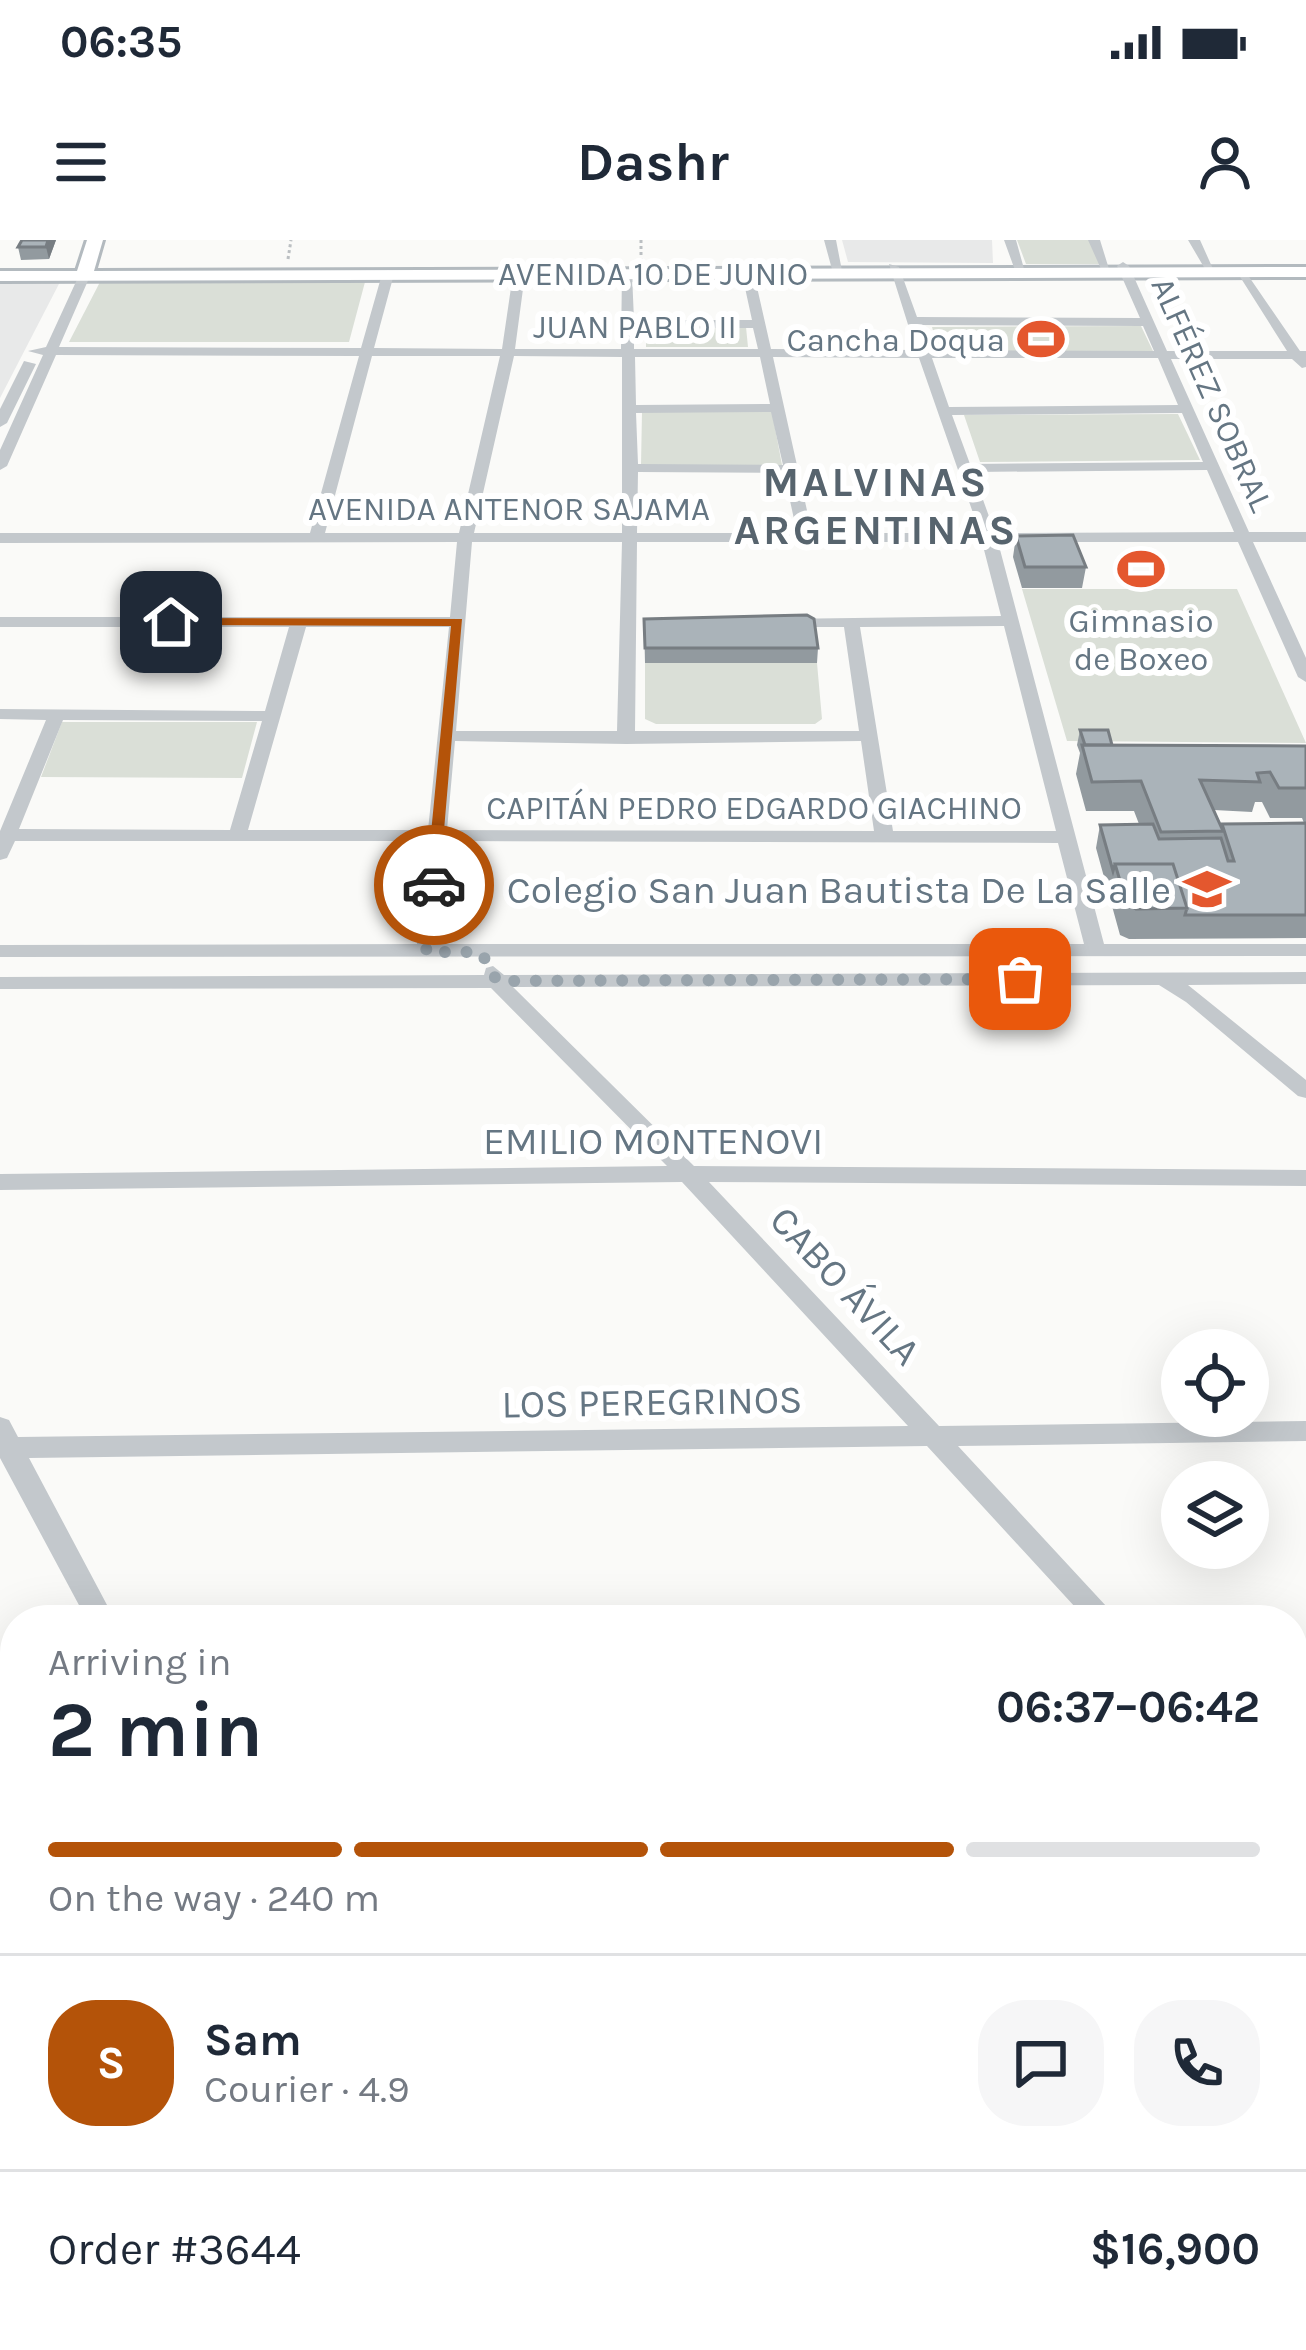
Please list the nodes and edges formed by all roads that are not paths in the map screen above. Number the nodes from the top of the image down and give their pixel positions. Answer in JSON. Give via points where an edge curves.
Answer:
{"nodes":[{"id":1,"x":83,"y":240,"type":"edge"},
{"id":2,"x":95,"y":240,"type":"edge"},
{"id":3,"x":830,"y":240,"type":"edge"},
{"id":4,"x":1010,"y":240,"type":"edge"},
{"id":5,"x":1094,"y":240,"type":"edge"},
{"id":6,"x":1194,"y":240,"type":"edge"},
{"id":7,"x":1209,"y":266,"type":"junction"},
{"id":8,"x":1118,"y":268,"type":"junction"},
{"id":9,"x":1306,"y":269,"type":"edge"},
{"id":10,"x":838,"y":270,"type":"junction"},
{"id":11,"x":894,"y":270,"type":"junction"},
{"id":12,"x":1021,"y":270,"type":"junction"},
{"id":13,"x":1243,"y":272,"type":"junction"},
{"id":14,"x":0,"y":273,"type":"edge"},
{"id":15,"x":80,"y":273,"type":"junction"},
{"id":16,"x":388,"y":274,"type":"junction"},
{"id":17,"x":519,"y":274,"type":"junction"},
{"id":18,"x":626,"y":274,"type":"junction"},
{"id":19,"x":748,"y":274,"type":"junction"},
{"id":20,"x":914,"y":321,"type":"junction"},
{"id":21,"x":1148,"y":322,"type":"junction"},
{"id":22,"x":628,"y":324,"type":"junction"},
{"id":23,"x":758,"y":324,"type":"junction"},
{"id":24,"x":52,"y":350,"type":"junction"},
{"id":25,"x":35,"y":351,"type":"junction"},
{"id":26,"x":364,"y":351,"type":"junction"},
{"id":27,"x":508,"y":352,"type":"junction"},
{"id":28,"x":628,"y":352,"type":"junction"},
{"id":29,"x":765,"y":353,"type":"junction"},
{"id":30,"x":925,"y":354,"type":"junction"},
{"id":31,"x":1162,"y":354,"type":"junction"},
{"id":32,"x":1301,"y":355,"type":"edge"},
{"id":33,"x":1306,"y":371,"type":"edge"},
{"id":34,"x":780,"y":408,"type":"junction"},
{"id":35,"x":1186,"y":409,"type":"junction"},
{"id":36,"x":631,"y":410,"type":"junction"},
{"id":37,"x":948,"y":411,"type":"junction"},
{"id":38,"x":0,"y":422,"type":"edge"},
{"id":39,"x":0,"y":466,"type":"edge"},
{"id":40,"x":1211,"y":466,"type":"junction"},
{"id":41,"x":631,"y":468,"type":"junction"},
{"id":42,"x":967,"y":468,"type":"junction"},
{"id":43,"x":792,"y":469,"type":"junction"},
{"id":44,"x":0,"y":538,"type":"edge"},
{"id":45,"x":316,"y":538,"type":"junction"},
{"id":46,"x":989,"y":538,"type":"junction"},
{"id":47,"x":1244,"y":538,"type":"junction"},
{"id":48,"x":1306,"y":538,"type":"edge"},
{"id":49,"x":465,"y":539,"type":"junction"},
{"id":50,"x":630,"y":539,"type":"junction"},
{"id":51,"x":806,"y":539,"type":"junction"},
{"id":52,"x":1281,"y":620,"type":"junction"},
{"id":53,"x":1306,"y":620,"type":"edge"},
{"id":54,"x":1007,"y":621,"type":"junction"},
{"id":55,"x":0,"y":622,"type":"edge"},
{"id":56,"x":299,"y":622,"type":"junction"},
{"id":57,"x":458,"y":622,"type":"junction"},
{"id":58,"x":762,"y":622,"type":"edge"},
{"id":59,"x":851,"y":622,"type":"junction"},
{"id":60,"x":627,"y":623,"type":"junction"},
{"id":61,"x":650,"y":623,"type":"edge"},
{"id":62,"x":1306,"y":677,"type":"edge"},
{"id":63,"x":0,"y":714,"type":"edge"},
{"id":64,"x":57,"y":714,"type":"junction"},
{"id":65,"x":270,"y":716,"type":"junction"},
{"id":66,"x":445,"y":736,"type":"junction"},
{"id":67,"x":868,"y":736,"type":"junction"},
{"id":68,"x":626,"y":739,"type":"junction"},
{"id":69,"x":238,"y":834,"type":"junction"},
{"id":70,"x":884,"y":834,"type":"junction"},
{"id":71,"x":439,"y":837,"type":"junction"},
{"id":72,"x":1068,"y":837,"type":"junction"},
{"id":73,"x":4,"y":844,"type":"edge"},
{"id":74,"x":1306,"y":950,"type":"edge"},
{"id":75,"x":0,"y":951,"type":"edge"},
{"id":76,"x":1144,"y":951,"type":"junction"},
{"id":77,"x":426,"y":952,"type":"junction"},
{"id":78,"x":481,"y":952,"type":"junction"},
{"id":79,"x":1096,"y":952,"type":"junction"},
{"id":80,"x":1162,"y":978,"type":"junction"},
{"id":81,"x":1306,"y":978,"type":"edge"},
{"id":82,"x":497,"y":981,"type":"junction"},
{"id":83,"x":0,"y":983,"type":"edge"},
{"id":84,"x":1306,"y":1091,"type":"edge"},
{"id":85,"x":688,"y":1174,"type":"junction"},
{"id":86,"x":1306,"y":1178,"type":"edge"},
{"id":87,"x":0,"y":1182,"type":"edge"},
{"id":88,"x":1306,"y":1431,"type":"edge"},
{"id":89,"x":933,"y":1436,"type":"junction"},
{"id":90,"x":4,"y":1441,"type":"edge"},
{"id":91,"x":92,"y":1605,"type":"edge"},
{"id":92,"x":1091,"y":1605,"type":"edge"}],
"edges":[{"from":1,"to":15,"type":"street"},
{"from":2,"to":15,"type":"street"},
{"from":3,"to":10,"type":"street"},
{"from":4,"to":12,"type":"street"},
{"from":5,"to":8,"type":"street","name":"ALFÉREZ SOBRAL"},
{"from":6,"to":7,"type":"street"},
{"from":7,"to":8,"type":"street","name":"AVENIDA 10 DE JUNIO"},
{"from":7,"to":9,"type":"street","name":"AVENIDA 10 DE JUNIO"},
{"from":8,"to":12,"type":"street","name":"AVENIDA 10 DE JUNIO"},
{"from":8,"to":13,"type":"street","name":"AVENIDA 10 DE JUNIO"},
{"from":8,"to":21,"type":"street","name":"ALFÉREZ SOBRAL"},
{"from":9,"to":13,"type":"street","name":"AVENIDA 10 DE JUNIO"},
{"from":10,"to":11,"type":"street","name":"AVENIDA 10 DE JUNIO"},
{"from":10,"to":15,"type":"street","name":"AVENIDA 10 DE JUNIO"},
{"from":10,"to":19,"type":"street","name":"AVENIDA 10 DE JUNIO"},
{"from":11,"to":12,"type":"street","name":"AVENIDA 10 DE JUNIO"},
{"from":11,"to":20,"type":"street"},
{"from":13,"to":32,"type":"street"},
{"from":14,"to":15,"type":"street","name":"AVENIDA 10 DE JUNIO"},
{"from":15,"to":16,"type":"street","name":"AVENIDA 10 DE JUNIO"},
{"from":15,"to":24,"type":"street"},
{"from":15,"to":25,"type":"street"},
{"from":16,"to":17,"type":"street","name":"AVENIDA 10 DE JUNIO"},
{"from":16,"to":26,"type":"street"},
{"from":17,"to":18,"type":"street","name":"AVENIDA 10 DE JUNIO"},
{"from":17,"to":27,"type":"street"},
{"from":18,"to":19,"type":"street","name":"AVENIDA 10 DE JUNIO"},
{"from":18,"to":22,"type":"street"},
{"from":19,"to":23,"type":"street"},
{"from":20,"to":21,"type":"street"},
{"from":20,"to":30,"type":"street"},
{"from":21,"to":31,"type":"street","name":"ALFÉREZ SOBRAL"},
{"from":22,"to":23,"type":"street"},
{"from":22,"to":28,"type":"street"},
{"from":23,"to":29,"type":"street"},
{"from":24,"to":25,"type":"street","name":"JUAN PABLO II"},
{"from":24,"to":26,"type":"street","name":"JUAN PABLO II"},
{"from":24,"to":39,"type":"street"},
{"from":25,"to":38,"type":"street"},
{"from":26,"to":27,"type":"street","name":"JUAN PABLO II"},
{"from":26,"to":45,"type":"street"},
{"from":27,"to":28,"type":"street","name":"JUAN PABLO II"},
{"from":27,"to":49,"type":"street"},
{"from":28,"to":29,"type":"street","name":"JUAN PABLO II"},
{"from":28,"to":36,"type":"street"},
{"from":29,"to":30,"type":"street","name":"JUAN PABLO II"},
{"from":29,"to":34,"type":"street"},
{"from":30,"to":31,"type":"street","name":"JUAN PABLO II"},
{"from":30,"to":37,"type":"street"},
{"from":31,"to":32,"type":"street","name":"JUAN PABLO II"},
{"from":31,"to":35,"type":"street","name":"ALFÉREZ SOBRAL"},
{"from":32,"to":33,"type":"street"},
{"from":34,"to":36,"type":"street"},
{"from":34,"to":43,"type":"street"},
{"from":35,"to":37,"type":"street"},
{"from":35,"to":40,"type":"street","name":"ALFÉREZ SOBRAL"},
{"from":36,"to":41,"type":"street"},
{"from":37,"to":42,"type":"street"},
{"from":40,"to":42,"type":"street"},
{"from":40,"to":47,"type":"street","name":"ALFÉREZ SOBRAL"},
{"from":41,"to":43,"type":"street"},
{"from":41,"to":50,"type":"street"},
{"from":42,"to":46,"type":"street"},
{"from":43,"to":51,"type":"street"},
{"from":44,"to":45,"type":"street","name":"AVENIDA ANTENOR SAJAMA"},
{"from":45,"to":49,"type":"street","name":"AVENIDA ANTENOR SAJAMA"},
{"from":46,"to":47,"type":"street","name":"AVENIDA ANTENOR SAJAMA"},
{"from":46,"to":51,"type":"street","name":"AVENIDA ANTENOR SAJAMA"},
{"from":46,"to":54,"type":"street"},
{"from":47,"to":48,"type":"street","name":"AVENIDA ANTENOR SAJAMA"},
{"from":47,"to":52,"type":"street","name":"ALFÉREZ SOBRAL"},
{"from":49,"to":50,"type":"street","name":"AVENIDA ANTENOR SAJAMA"},
{"from":49,"to":57,"type":"street"},
{"from":50,"to":51,"type":"street","name":"AVENIDA ANTENOR SAJAMA"},
{"from":50,"to":60,"type":"street"},
{"from":52,"to":53,"type":"street"},
{"from":52,"to":62,"type":"street","name":"ALFÉREZ SOBRAL"},
{"from":54,"to":59,"type":"street"},
{"from":54,"to":72,"type":"street"},
{"from":55,"to":56,"type":"street"},
{"from":56,"to":57,"type":"street"},
{"from":56,"to":65,"type":"street"},
{"from":57,"to":66,"type":"street"},
{"from":58,"to":59,"type":"street"},
{"from":59,"to":67,"type":"street"},
{"from":60,"to":61,"type":"street"},
{"from":60,"to":68,"type":"street"},
{"from":63,"to":64,"type":"street"},
{"from":64,"to":65,"type":"street"},
{"from":64,"to":73,"type":"street"},
{"from":65,"to":69,"type":"street"},
{"from":66,"to":68,"type":"street"},
{"from":66,"to":71,"type":"street"},
{"from":67,"to":68,"type":"street"},
{"from":67,"to":70,"type":"street"},
{"from":69,"to":71,"type":"street","name":"CAPITÁN PEDRO EDGARDO GIACHINO"},
{"from":69,"to":73,"type":"street","name":"CAPITÁN PEDRO EDGARDO GIACHINO"},
{"from":70,"to":71,"type":"street","name":"CAPITÁN PEDRO EDGARDO GIACHINO"},
{"from":70,"to":72,"type":"street","name":"CAPITÁN PEDRO EDGARDO GIACHINO"},
{"from":71,"to":77,"type":"street"},
{"from":72,"to":79,"type":"street"},
{"from":74,"to":76,"type":"street"},
{"from":75,"to":77,"type":"street"},
{"from":76,"to":79,"type":"street"},
{"from":76,"to":80,"type":"street","via":[[1146,968]]},
{"from":77,"to":78,"type":"street"},
{"from":78,"to":79,"type":"street"},
{"from":78,"to":82,"type":"street","name":"CABO ÁVILA"},
{"from":80,"to":81,"type":"street"},
{"from":80,"to":82,"type":"street"},
{"from":80,"to":84,"type":"street"},
{"from":82,"to":83,"type":"street"},
{"from":82,"to":85,"type":"street","name":"CABO ÁVILA"},
{"from":85,"to":86,"type":"street","name":"EMILIO MONTENOVI"},
{"from":85,"to":87,"type":"street","name":"EMILIO MONTENOVI"},
{"from":85,"to":89,"type":"street","name":"CABO ÁVILA"},
{"from":88,"to":89,"type":"street","name":"LOS PEREGRINOS"},
{"from":89,"to":90,"type":"street","name":"LOS PEREGRINOS"},
{"from":89,"to":92,"type":"street","name":"CABO ÁVILA"},
{"from":90,"to":91,"type":"street"}]}
